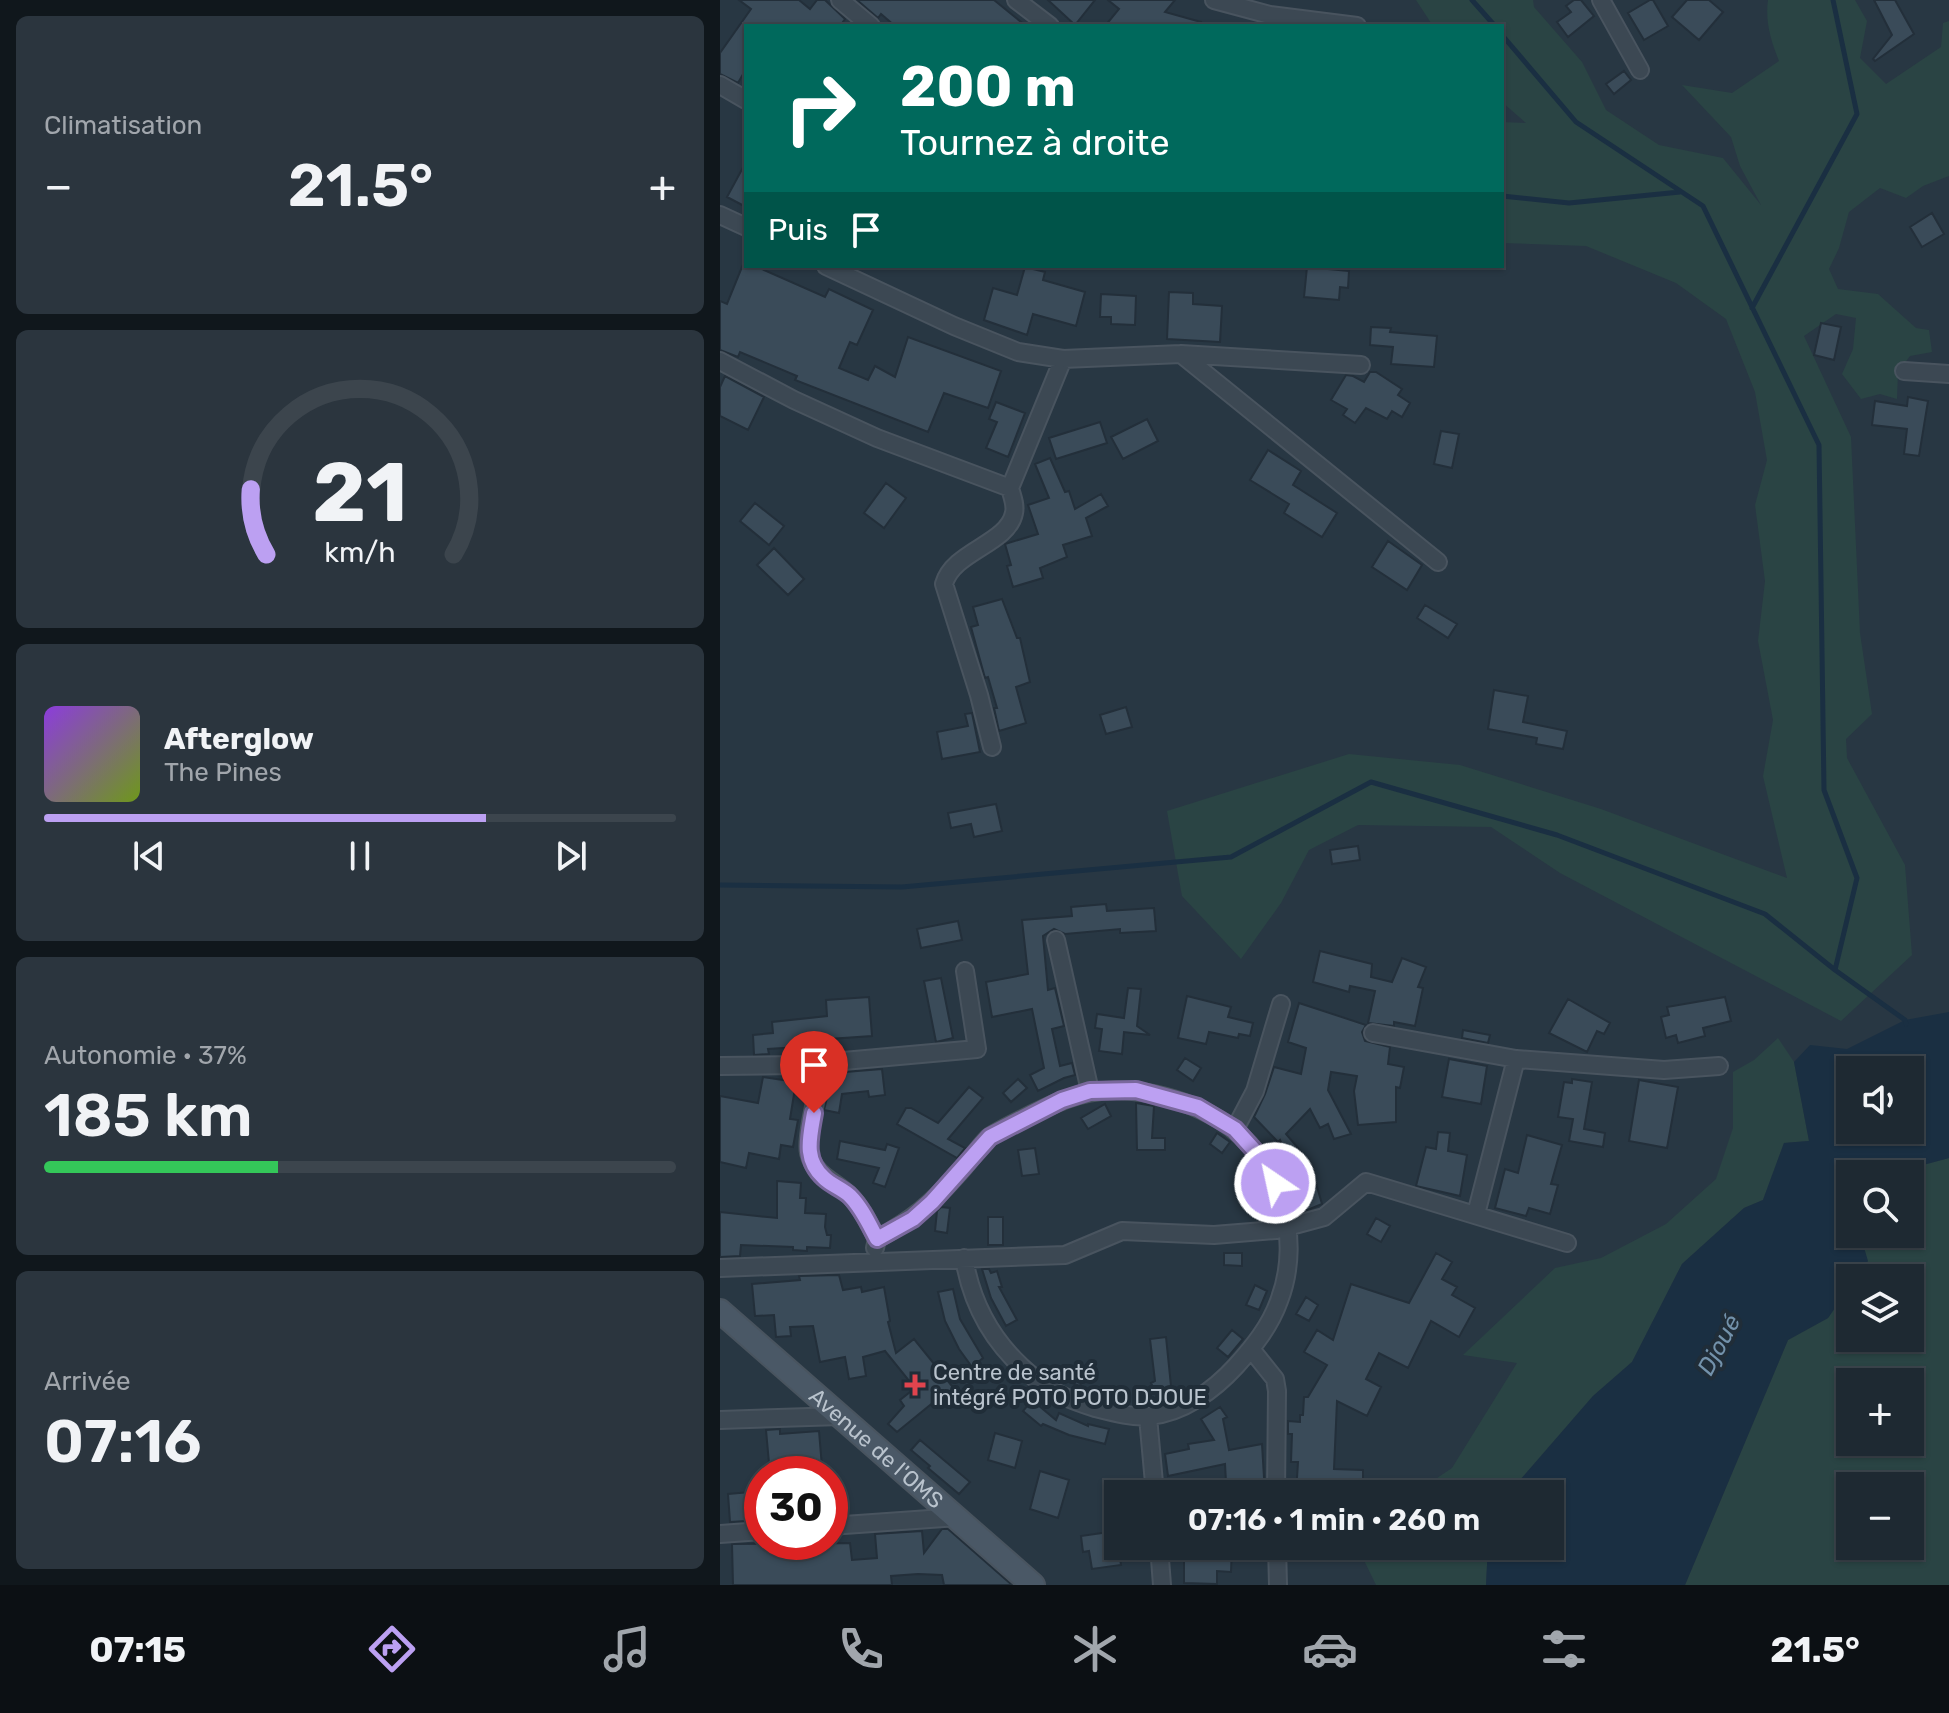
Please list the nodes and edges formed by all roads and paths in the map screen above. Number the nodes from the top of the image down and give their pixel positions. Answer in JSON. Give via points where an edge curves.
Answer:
{"nodes":[{"id":1,"x":840,"y":0,"type":"edge"},
{"id":2,"x":1016,"y":0,"type":"edge"},
{"id":3,"x":1214,"y":0,"type":"edge"},
{"id":4,"x":1601,"y":0,"type":"edge"},
{"id":5,"x":869,"y":24,"type":"edge"},
{"id":6,"x":1047,"y":24,"type":"edge"},
{"id":7,"x":1341,"y":24,"type":"edge"},
{"id":8,"x":1640,"y":70,"type":"dead end"},
{"id":9,"x":720,"y":85,"type":"edge"},
{"id":10,"x":744,"y":99,"type":"edge"},
{"id":11,"x":720,"y":215,"type":"edge"},
{"id":12,"x":744,"y":226,"type":"edge"},
{"id":13,"x":830,"y":268,"type":"edge"},
{"id":14,"x":1181,"y":354,"type":"junction"},
{"id":15,"x":1063,"y":359,"type":"junction"},
{"id":16,"x":720,"y":361,"type":"edge"},
{"id":17,"x":1361,"y":365,"type":"dead end"},
{"id":18,"x":1904,"y":371,"type":"dead end"},
{"id":19,"x":1949,"y":374,"type":"edge"},
{"id":20,"x":1010,"y":488,"type":"junction"},
{"id":21,"x":1438,"y":562,"type":"dead end"},
{"id":22,"x":992,"y":747,"type":"dead end"},
{"id":23,"x":1056,"y":940,"type":"dead end"},
{"id":24,"x":965,"y":971,"type":"dead end"},
{"id":25,"x":1281,"y":1004,"type":"dead end"},
{"id":26,"x":1373,"y":1033,"type":"dead end"},
{"id":27,"x":1516,"y":1059,"type":"junction"},
{"id":28,"x":824,"y":1062,"type":"junction"},
{"id":29,"x":720,"y":1066,"type":"edge"},
{"id":30,"x":1719,"y":1066,"type":"dead end"},
{"id":31,"x":1090,"y":1091,"type":"junction"},
{"id":32,"x":1235,"y":1129,"type":"junction"},
{"id":33,"x":1476,"y":1214,"type":"junction"},
{"id":34,"x":1290,"y":1227,"type":"junction"},
{"id":35,"x":877,"y":1239,"type":"junction"},
{"id":36,"x":1567,"y":1243,"type":"dead end"},
{"id":37,"x":964,"y":1258,"type":"junction"},
{"id":38,"x":871,"y":1263,"type":"junction"},
{"id":39,"x":720,"y":1268,"type":"edge"},
{"id":40,"x":720,"y":1311,"type":"edge"},
{"id":41,"x":1251,"y":1349,"type":"junction"},
{"id":42,"x":841,"y":1416,"type":"junction"},
{"id":43,"x":1148,"y":1417,"type":"junction"},
{"id":44,"x":720,"y":1420,"type":"edge"},
{"id":45,"x":1154,"y":1480,"type":"edge"},
{"id":46,"x":1276,"y":1480,"type":"edge"},
{"id":47,"x":958,"y":1517,"type":"junction"},
{"id":48,"x":848,"y":1525,"type":"edge"},
{"id":49,"x":744,"y":1532,"type":"edge"},
{"id":50,"x":720,"y":1534,"type":"edge"},
{"id":51,"x":1160,"y":1560,"type":"edge"},
{"id":52,"x":1277,"y":1560,"type":"edge"},
{"id":53,"x":1033,"y":1585,"type":"edge"},
{"id":54,"x":1162,"y":1585,"type":"edge"},
{"id":55,"x":1278,"y":1585,"type":"edge"}],
"edges":[{"from":1,"to":5,"type":"street"},
{"from":2,"to":6,"type":"street"},
{"from":3,"to":7,"type":"street","via":[[1270,15]]},
{"from":4,"to":8,"type":"street"},
{"from":9,"to":10,"type":"street"},
{"from":11,"to":12,"type":"street"},
{"from":13,"to":15,"type":"street","via":[[966,332],[1018,352]]},
{"from":14,"to":15,"type":"street"},
{"from":14,"to":17,"type":"street"},
{"from":14,"to":21,"type":"street"},
{"from":15,"to":20,"type":"street"},
{"from":16,"to":20,"type":"street","via":[[877,438]]},
{"from":18,"to":19,"type":"street"},
{"from":20,"to":22,"type":"street","via":[[1015,510],[1011,522],[958,563],[944,584]]},
{"from":23,"to":31,"type":"street"},
{"from":24,"to":28,"type":"street","via":[[977,1049]]},
{"from":25,"to":32,"type":"street","via":[[1255,1091]]},
{"from":26,"to":27,"type":"street"},
{"from":27,"to":30,"type":"street","via":[[1664,1070]]},
{"from":27,"to":33,"type":"street"},
{"from":28,"to":29,"type":"street"},
{"from":28,"to":35,"type":"street","via":[[808,1151],[824,1179],[856,1203]]},
{"from":31,"to":32,"type":"street","via":[[1136,1090],[1198,1107]]},
{"from":31,"to":35,"type":"street","via":[[990,1137],[932,1202]]},
{"from":32,"to":34,"type":"street","via":[[1263,1160]]},
{"from":33,"to":34,"type":"street","via":[[1366,1182],[1324,1217]]},
{"from":33,"to":36,"type":"street"},
{"from":34,"to":37,"type":"street","via":[[1236,1234],[1122,1231],[1065,1255]]},
{"from":34,"to":41,"type":"street","via":[[1280,1299]]},
{"from":35,"to":38,"type":"street"},
{"from":37,"to":38,"type":"street"},
{"from":37,"to":43,"type":"street","via":[[979,1312],[1024,1370],[1050,1391],[1076,1402]]},
{"from":38,"to":39,"type":"street"},
{"from":40,"to":42,"type":"street","name":"Avenue de l'OMS"},
{"from":41,"to":43,"type":"street","via":[[1204,1395]]},
{"from":41,"to":46,"type":"street","via":[[1275,1379]]},
{"from":42,"to":44,"type":"street"},
{"from":42,"to":47,"type":"street","name":"Avenue de l'OMS"},
{"from":43,"to":45,"type":"street"},
{"from":47,"to":48,"type":"street"},
{"from":47,"to":53,"type":"street","name":"Avenue de l'OMS"},
{"from":49,"to":50,"type":"street"},
{"from":51,"to":54,"type":"street"},
{"from":52,"to":55,"type":"street"}]}
